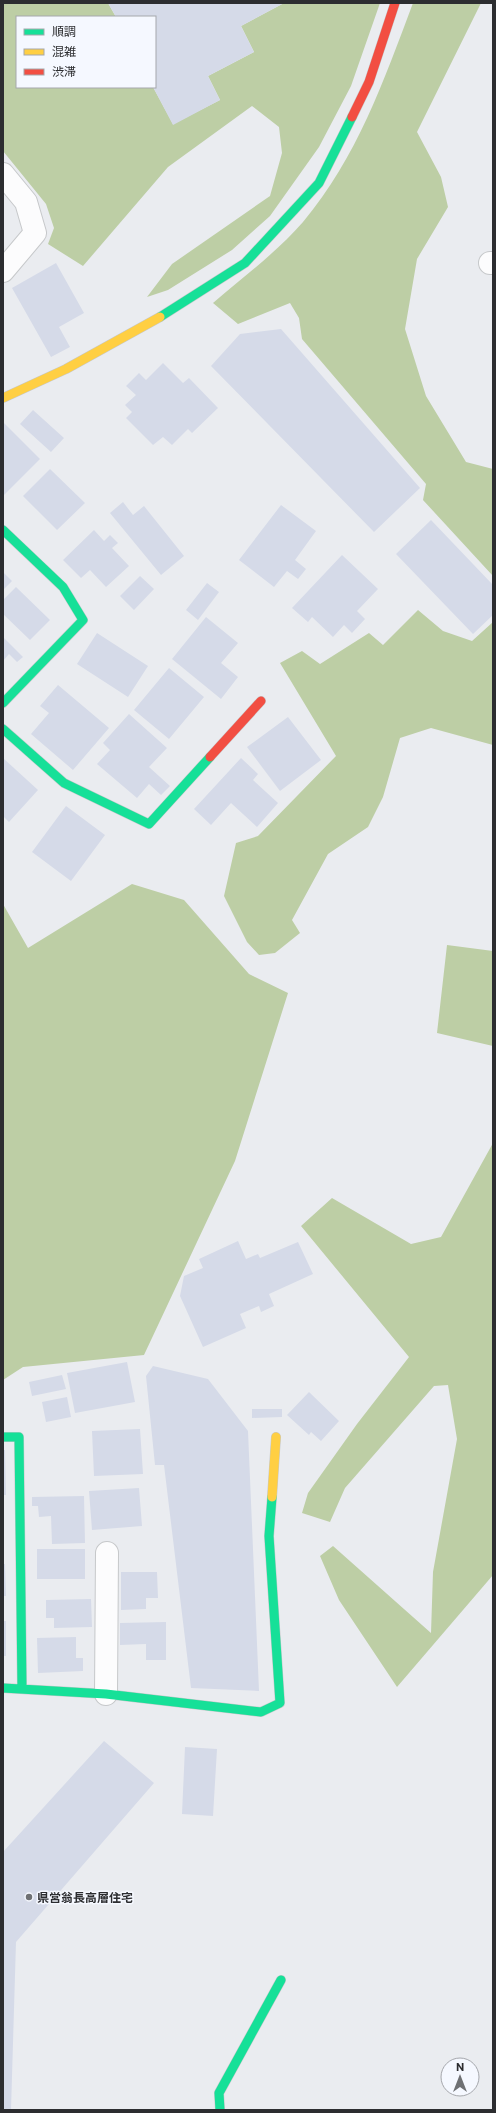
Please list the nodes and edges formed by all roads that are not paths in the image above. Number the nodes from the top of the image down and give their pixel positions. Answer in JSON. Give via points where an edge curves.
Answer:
{"nodes":[{"id":1,"x":395,"y":3,"type":"edge"},
{"id":2,"x":3,"y":174,"type":"edge"},
{"id":3,"x":3,"y":271,"type":"edge"},
{"id":4,"x":3,"y":398,"type":"edge"},
{"id":5,"x":3,"y":530,"type":"edge"},
{"id":6,"x":261,"y":701,"type":"dead end"},
{"id":7,"x":3,"y":703,"type":"edge"},
{"id":8,"x":3,"y":729,"type":"edge"},
{"id":9,"x":3,"y":1437,"type":"edge"},
{"id":10,"x":276,"y":1437,"type":"dead end"},
{"id":11,"x":107,"y":1553,"type":"dead end"},
{"id":12,"x":3,"y":1688,"type":"edge"},
{"id":13,"x":22,"y":1688,"type":"junction"},
{"id":14,"x":106,"y":1694,"type":"junction"},
{"id":15,"x":281,"y":1980,"type":"dead end"},
{"id":16,"x":220,"y":2110,"type":"edge"}],
"edges":[{"from":1,"to":4,"type":"street","via":[[369,82],[319,183],[245,263],[153,321],[66,369]]},
{"from":2,"to":3,"type":"street","via":[[26,202],[35,233]]},
{"from":5,"to":7,"type":"street","via":[[63,587],[82,620]]},
{"from":6,"to":8,"type":"street","via":[[149,824],[64,783]]},
{"from":9,"to":13,"type":"street","via":[[18,1437]]},
{"from":10,"to":14,"type":"street","via":[[269,1536],[280,1703],[261,1712]]},
{"from":11,"to":14,"type":"street"},
{"from":12,"to":13,"type":"street"},
{"from":13,"to":14,"type":"street"},
{"from":15,"to":16,"type":"street","via":[[219,2093]]}]}
